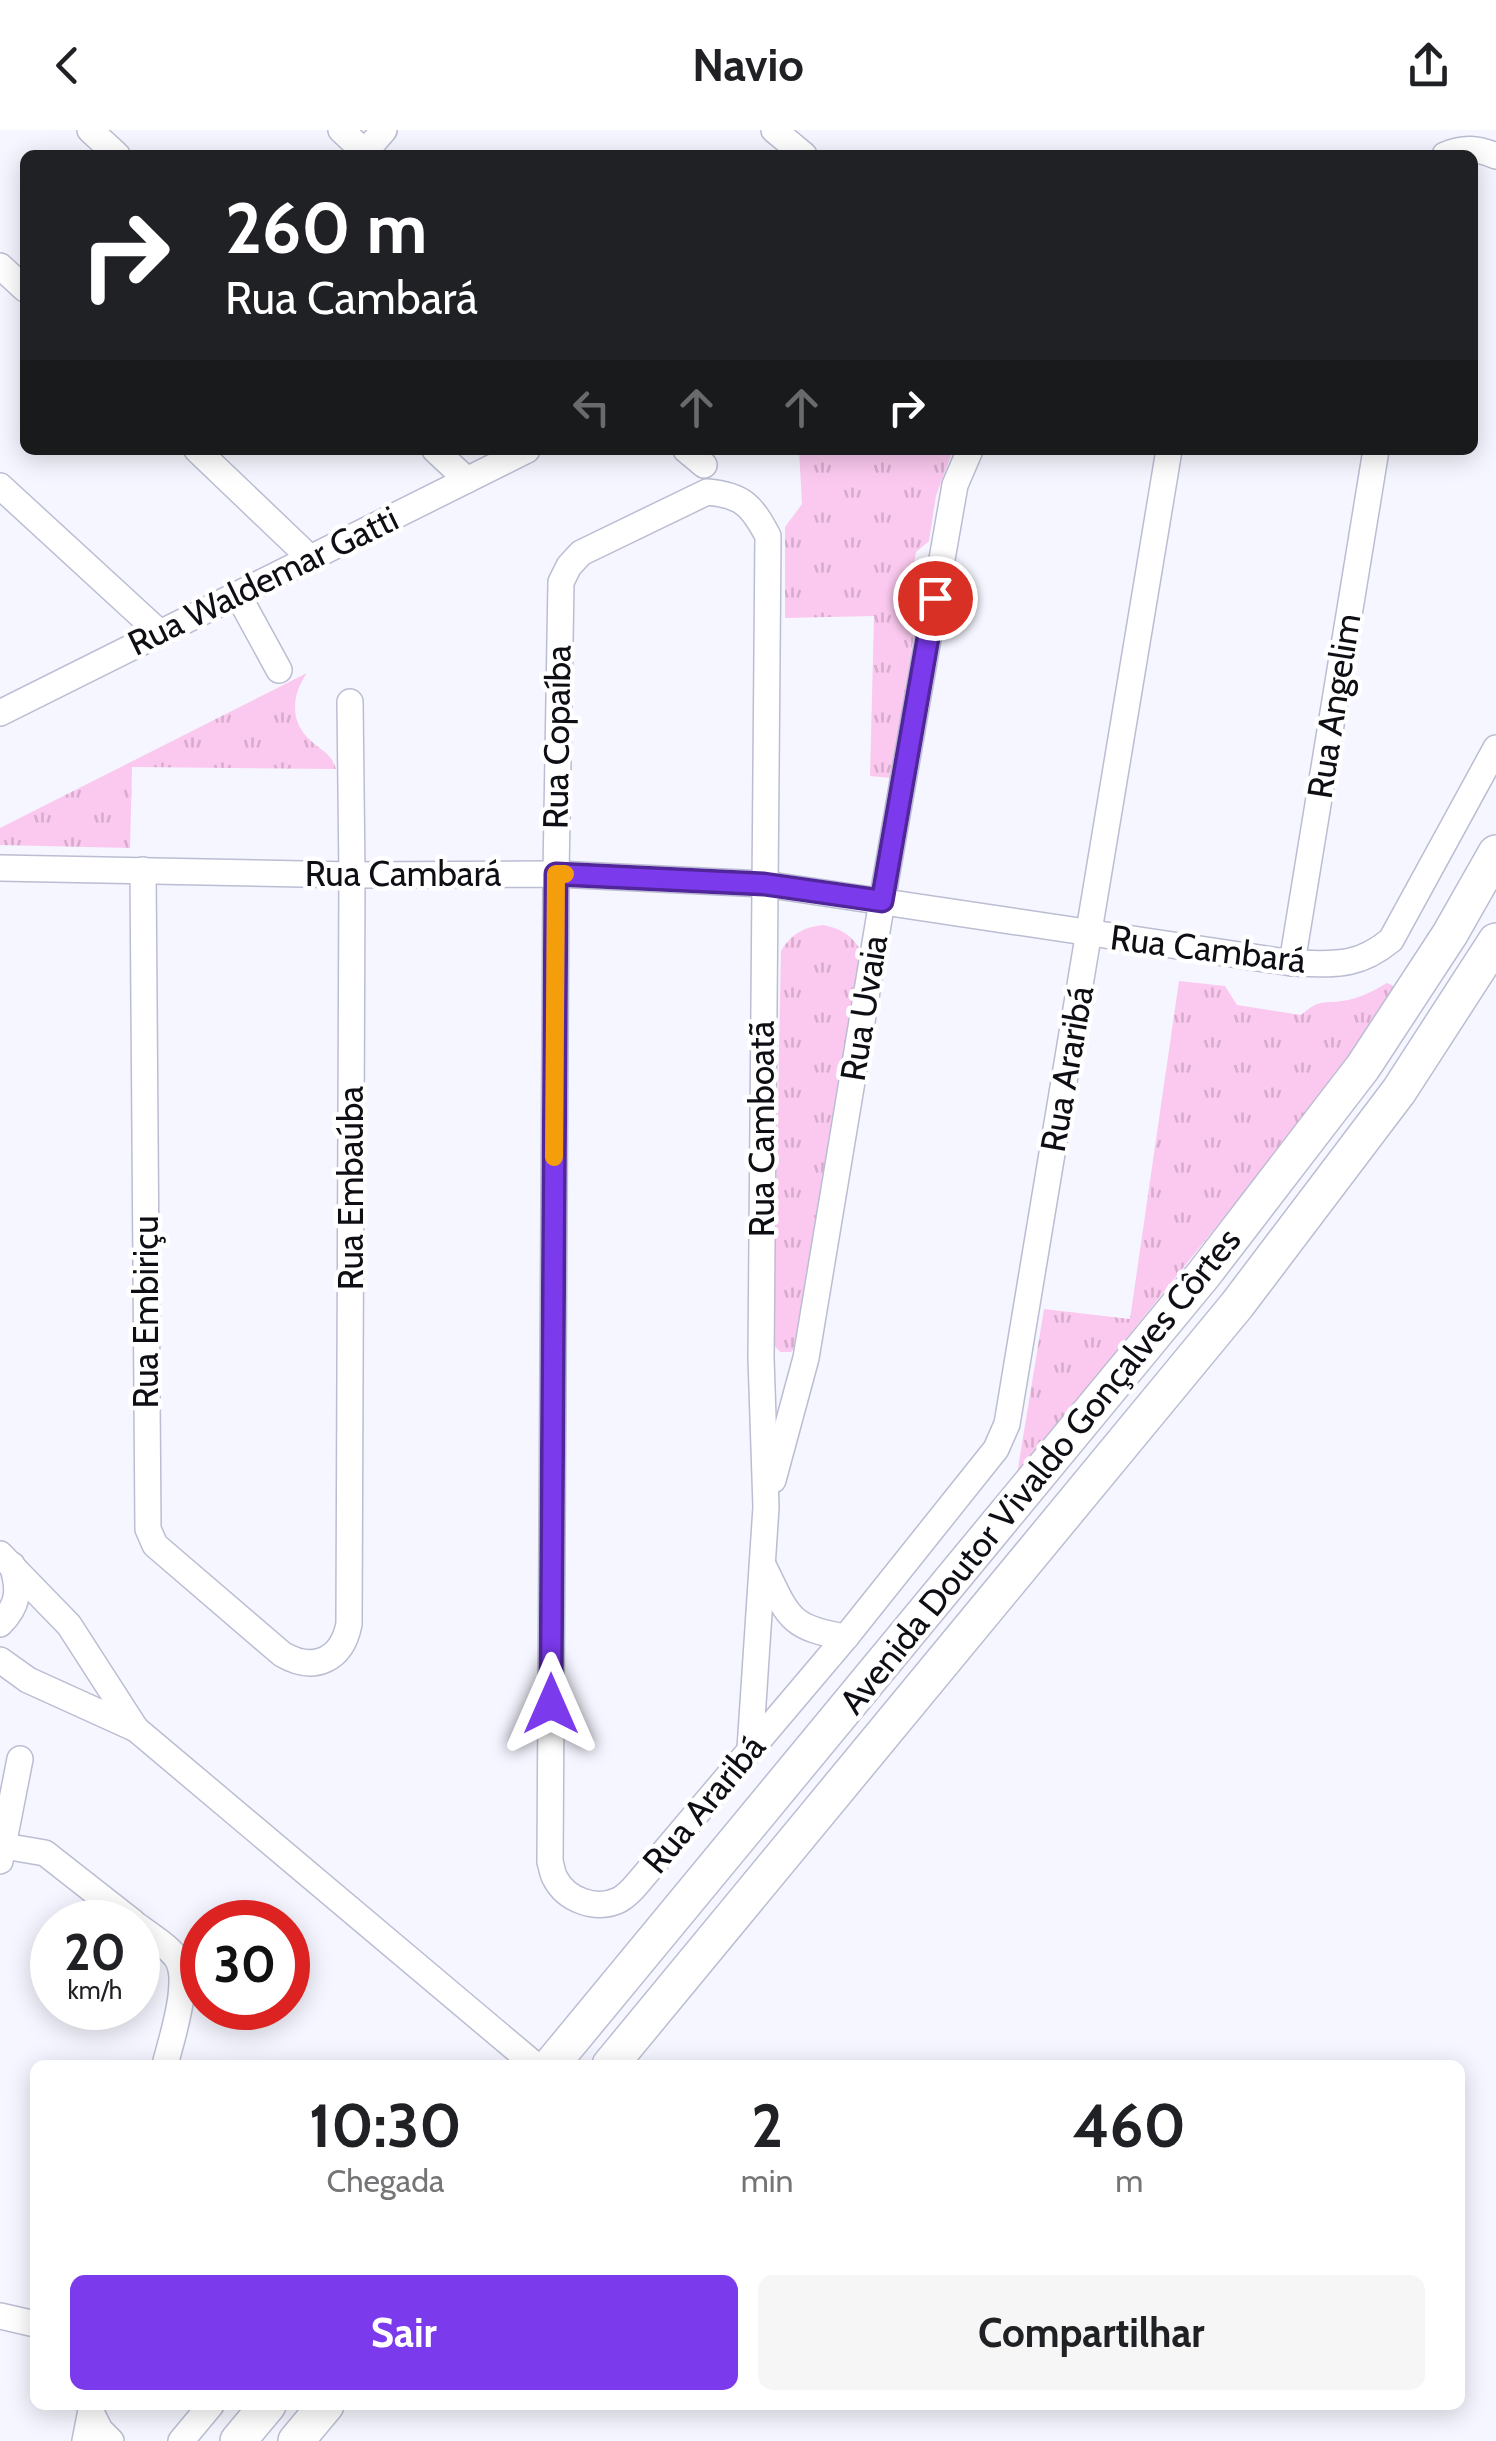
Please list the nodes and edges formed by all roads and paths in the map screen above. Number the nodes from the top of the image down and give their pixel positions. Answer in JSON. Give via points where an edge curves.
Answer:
{"nodes":[{"id":1,"x":90,"y":130,"type":"edge"},
{"id":2,"x":341,"y":130,"type":"edge"},
{"id":3,"x":384,"y":130,"type":"edge"},
{"id":4,"x":774,"y":130,"type":"edge"},
{"id":5,"x":112,"y":150,"type":"edge"},
{"id":6,"x":363,"y":150,"type":"edge"},
{"id":7,"x":368,"y":150,"type":"edge"},
{"id":8,"x":798,"y":150,"type":"edge"},
{"id":9,"x":0,"y":266,"type":"edge"},
{"id":10,"x":20,"y":284,"type":"edge"},
{"id":11,"x":202,"y":455,"type":"edge"},
{"id":12,"x":440,"y":455,"type":"edge"},
{"id":13,"x":517,"y":455,"type":"edge"},
{"id":14,"x":968,"y":455,"type":"edge"},
{"id":15,"x":1168,"y":455,"type":"edge"},
{"id":16,"x":1375,"y":455,"type":"edge"},
{"id":17,"x":468,"y":480,"type":"junction"},
{"id":18,"x":0,"y":486,"type":"edge"},
{"id":19,"x":756,"y":513,"type":"joint"},
{"id":20,"x":309,"y":557,"type":"junction"},
{"id":21,"x":238,"y":595,"type":"junction"},
{"id":22,"x":160,"y":633,"type":"junction"},
{"id":23,"x":279,"y":670,"type":"dead end"},
{"id":24,"x":350,"y":702,"type":"dead end"},
{"id":25,"x":2,"y":708,"type":"edge"},
{"id":26,"x":1496,"y":748,"type":"edge"},
{"id":27,"x":1496,"y":853,"type":"edge"},
{"id":28,"x":0,"y":868,"type":"edge"},
{"id":29,"x":143,"y":870,"type":"junction"},
{"id":30,"x":556,"y":874,"type":"junction"},
{"id":31,"x":352,"y":875,"type":"junction"},
{"id":32,"x":764,"y":884,"type":"junction"},
{"id":33,"x":882,"y":901,"type":"junction"},
{"id":34,"x":1089,"y":934,"type":"junction"},
{"id":35,"x":1496,"y":941,"type":"edge"},
{"id":36,"x":1292,"y":963,"type":"junction"},
{"id":37,"x":761,"y":1358,"type":"junction"},
{"id":38,"x":806,"y":1358,"type":"junction"},
{"id":39,"x":766,"y":1508,"type":"junction"},
{"id":40,"x":6,"y":1560,"type":"edge"},
{"id":41,"x":763,"y":1565,"type":"junction"},
{"id":42,"x":0,"y":1624,"type":"edge"},
{"id":43,"x":846,"y":1637,"type":"junction"},
{"id":44,"x":0,"y":1660,"type":"edge"},
{"id":45,"x":319,"y":1662,"type":"joint"},
{"id":46,"x":136,"y":1729,"type":"junction"},
{"id":47,"x":750,"y":1748,"type":"junction"},
{"id":48,"x":20,"y":1759,"type":"dead end"},
{"id":49,"x":2,"y":1854,"type":"edge"},
{"id":50,"x":105,"y":1900,"type":"edge"},
{"id":51,"x":579,"y":1900,"type":"joint"},
{"id":52,"x":160,"y":1944,"type":"edge"},
{"id":53,"x":166,"y":2060,"type":"edge"},
{"id":54,"x":529,"y":2060,"type":"edge"},
{"id":55,"x":555,"y":2060,"type":"edge"},
{"id":56,"x":614,"y":2060,"type":"edge"},
{"id":57,"x":0,"y":2316,"type":"edge"},
{"id":58,"x":30,"y":2323,"type":"edge"},
{"id":59,"x":91,"y":2410,"type":"edge"},
{"id":60,"x":92,"y":2410,"type":"edge"},
{"id":61,"x":207,"y":2410,"type":"edge"},
{"id":62,"x":264,"y":2410,"type":"edge"},
{"id":63,"x":322,"y":2410,"type":"edge"},
{"id":64,"x":84,"y":2441,"type":"edge"},
{"id":65,"x":111,"y":2441,"type":"edge"},
{"id":66,"x":181,"y":2441,"type":"edge"},
{"id":67,"x":238,"y":2441,"type":"edge"},
{"id":68,"x":296,"y":2441,"type":"edge"}],
"edges":[{"from":1,"to":5,"type":"street"},
{"from":2,"to":6,"type":"street"},
{"from":3,"to":7,"type":"street"},
{"from":4,"to":8,"type":"street"},
{"from":9,"to":10,"type":"street"},
{"from":11,"to":20,"type":"street"},
{"from":12,"to":17,"type":"street"},
{"from":13,"to":17,"type":"street","name":"Rua Waldemar Gatti"},
{"from":14,"to":33,"type":"street","name":"Rua Uvaia","via":[[955,485]]},
{"from":15,"to":34,"type":"street","name":"Rua Araribá"},
{"from":16,"to":36,"type":"street","name":"Rua Angelim"},
{"from":17,"to":20,"type":"street","name":"Rua Waldemar Gatti"},
{"from":18,"to":22,"type":"street"},
{"from":19,"to":30,"type":"street","name":"Rua Copaíba","via":[[742,500],[708,492],[581,553],[568,566],[559,599]]},
{"from":19,"to":32,"type":"street","name":"Rua Camboatã","via":[[768,536]]},
{"from":20,"to":21,"type":"street","name":"Rua Waldemar Gatti"},
{"from":21,"to":22,"type":"street","name":"Rua Waldemar Gatti"},
{"from":21,"to":23,"type":"street"},
{"from":22,"to":25,"type":"street","name":"Rua Waldemar Gatti"},
{"from":24,"to":31,"type":"street","name":"Rua Embaúba"},
{"from":26,"to":36,"type":"street","name":"Rua Cambará","via":[[1391,940],[1360,961]]},
{"from":27,"to":55,"type":"main road","name":"Avenida Doutor Vivaldo Gonçalves Côrtes","via":[[1362,1067],[1204,1274]]},
{"from":28,"to":29,"type":"street","name":"Rua Cambará"},
{"from":29,"to":31,"type":"street","name":"Rua Cambará"},
{"from":29,"to":45,"type":"street","name":"Rua Embiriçu","via":[[148,1529],[155,1545],[282,1654]]},
{"from":30,"to":31,"type":"street","name":"Rua Cambará"},
{"from":30,"to":32,"type":"street","name":"Rua Cambará"},
{"from":30,"to":51,"type":"street","name":"Rua Copaíba","via":[[550,1862],[555,1880]]},
{"from":31,"to":45,"type":"street","name":"Rua Embaúba","via":[[349,1624],[340,1648]]},
{"from":32,"to":33,"type":"street","name":"Rua Cambará"},
{"from":32,"to":37,"type":"street","name":"Rua Camboatã"},
{"from":33,"to":34,"type":"street","name":"Rua Cambará"},
{"from":33,"to":38,"type":"street","name":"Rua Uvaia"},
{"from":34,"to":36,"type":"street","name":"Rua Cambará"},
{"from":34,"to":43,"type":"street","name":"Rua Araribá","via":[[1007,1424],[996,1449]]},
{"from":35,"to":56,"type":"main road","name":"Avenida Doutor Vivaldo Gonçalves Côrtes","via":[[1399,1091],[1238,1305]]},
{"from":37,"to":38,"type":"street"},
{"from":37,"to":39,"type":"street","name":"Rua Camboatã"},
{"from":38,"to":39,"type":"street","name":"Rua Uvaia"},
{"from":39,"to":41,"type":"street","name":"Rua Camboatã"},
{"from":40,"to":42,"type":"street","via":[[18,1586]]},
{"from":40,"to":46,"type":"street","via":[[70,1625]]},
{"from":41,"to":43,"type":"street","via":[[789,1616],[818,1633]]},
{"from":41,"to":47,"type":"street","name":"Rua Camboatã"},
{"from":43,"to":47,"type":"street","name":"Rua Araribá"},
{"from":44,"to":46,"type":"street","via":[[28,1680]]},
{"from":46,"to":54,"type":"street"},
{"from":47,"to":51,"type":"street","name":"Rua Araribá","via":[[622,1899]]},
{"from":48,"to":49,"type":"street"},
{"from":49,"to":50,"type":"street","via":[[46,1853]]},
{"from":52,"to":53,"type":"street","via":[[177,1957],[182,1972]]},
{"from":57,"to":58,"type":"street"},
{"from":59,"to":64,"type":"street"},
{"from":60,"to":65,"type":"street"},
{"from":61,"to":66,"type":"street"},
{"from":62,"to":67,"type":"main road"},
{"from":63,"to":68,"type":"main road"}]}
